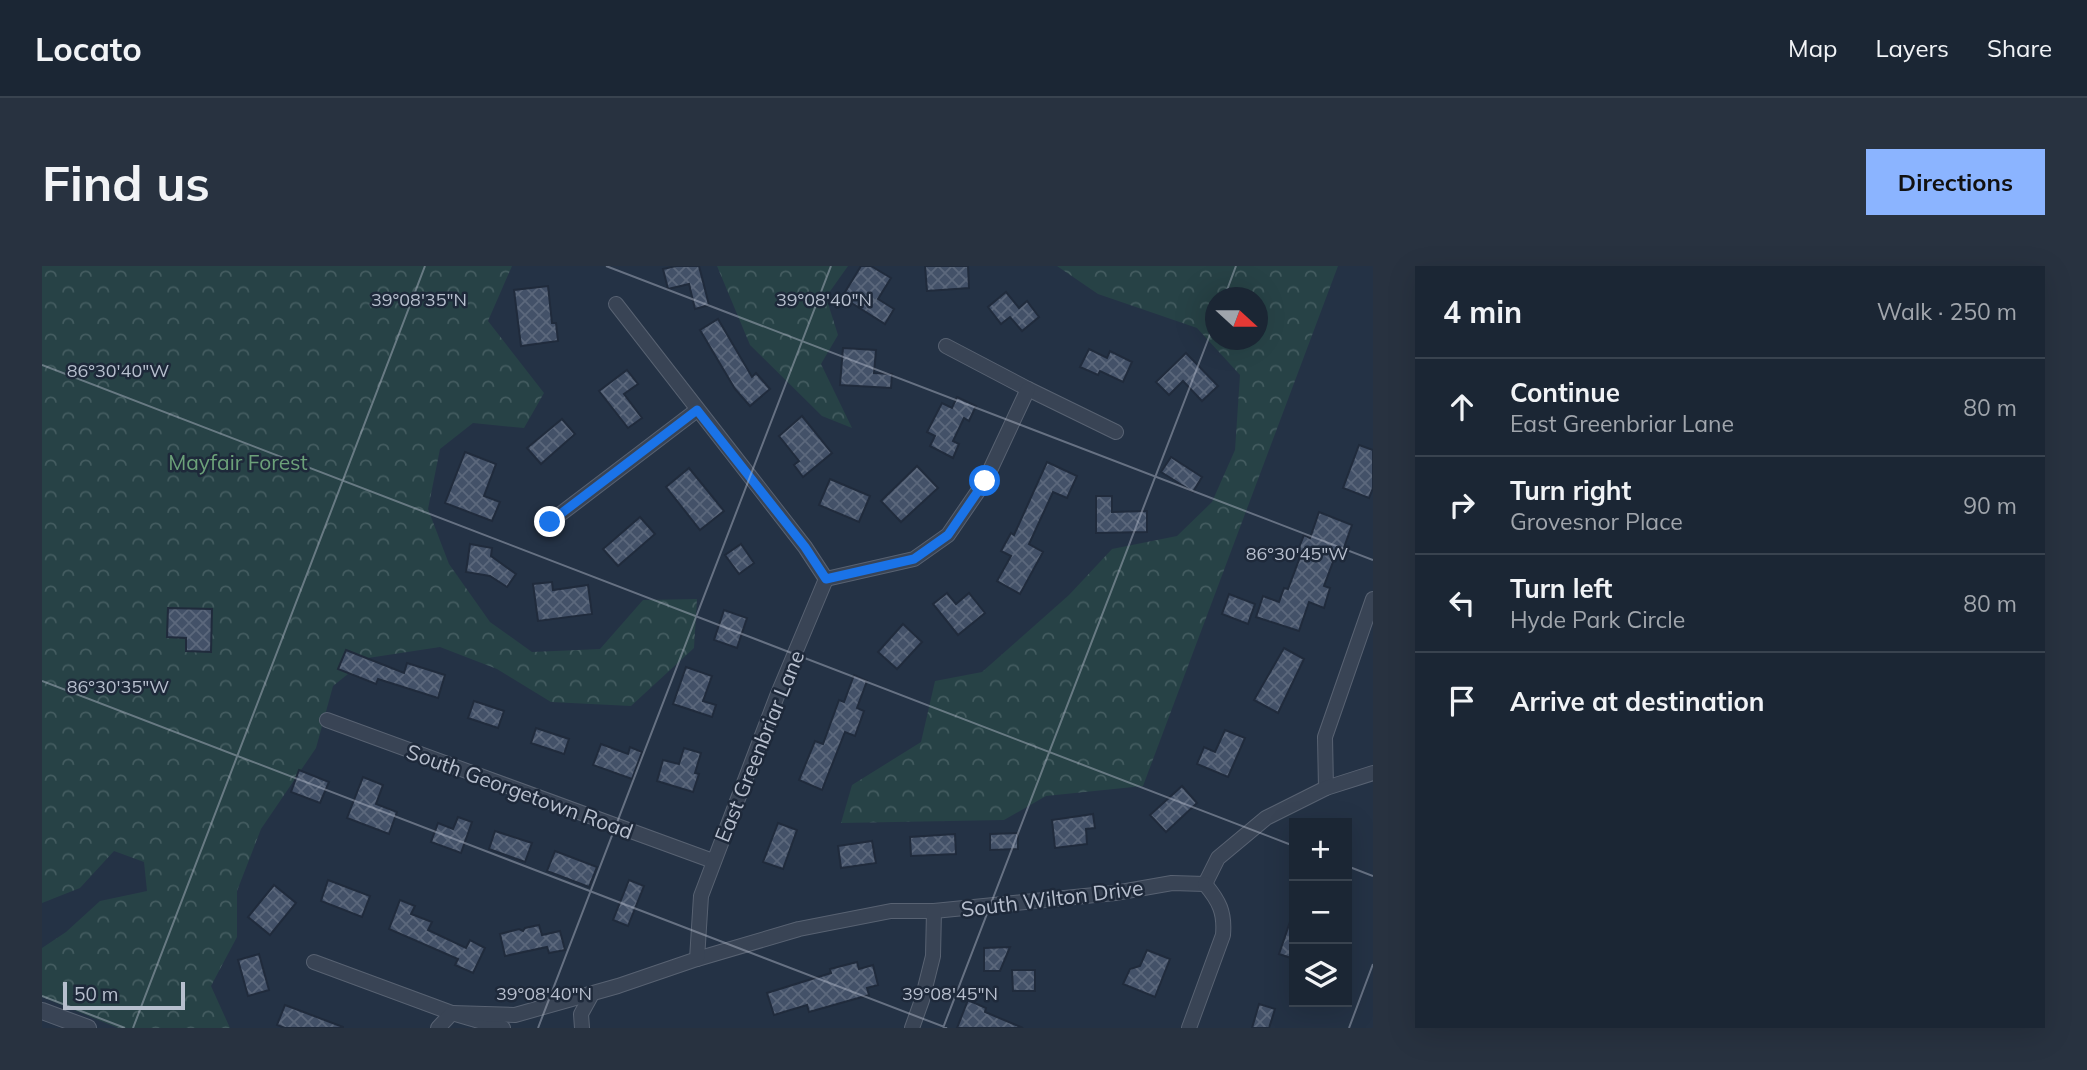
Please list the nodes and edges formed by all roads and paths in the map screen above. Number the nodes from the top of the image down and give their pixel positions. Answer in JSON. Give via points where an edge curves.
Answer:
{"nodes":[{"id":1,"x":616,"y":304,"type":"dead end"},
{"id":2,"x":946,"y":345,"type":"dead end"},
{"id":3,"x":1028,"y":389,"type":"junction"},
{"id":4,"x":697,"y":410,"type":"junction"},
{"id":5,"x":1116,"y":432,"type":"dead end"},
{"id":6,"x":550,"y":522,"type":"dead end"},
{"id":7,"x":826,"y":579,"type":"junction"},
{"id":8,"x":1373,"y":598,"type":"edge"},
{"id":9,"x":327,"y":720,"type":"dead end"},
{"id":10,"x":1373,"y":773,"type":"edge"},
{"id":11,"x":1326,"y":788,"type":"junction"},
{"id":12,"x":713,"y":861,"type":"junction"},
{"id":13,"x":1205,"y":884,"type":"junction"},
{"id":14,"x":934,"y":911,"type":"junction"},
{"id":15,"x":697,"y":959,"type":"junction"},
{"id":16,"x":314,"y":962,"type":"dead end"},
{"id":17,"x":592,"y":994,"type":"junction"},
{"id":18,"x":42,"y":1011,"type":"edge"},
{"id":19,"x":452,"y":1021,"type":"edge"},
{"id":20,"x":62,"y":1024,"type":"edge"},
{"id":21,"x":88,"y":1028,"type":"edge"},
{"id":22,"x":439,"y":1028,"type":"edge"},
{"id":23,"x":503,"y":1028,"type":"edge"},
{"id":24,"x":582,"y":1028,"type":"edge"},
{"id":25,"x":912,"y":1028,"type":"edge"},
{"id":26,"x":1189,"y":1028,"type":"edge"}],
"edges":[{"from":1,"to":4,"type":"street"},
{"from":2,"to":3,"type":"street"},
{"from":3,"to":5,"type":"street"},
{"from":3,"to":7,"type":"street","via":[[985,481],[948,535],[914,559]]},
{"from":4,"to":6,"type":"street"},
{"from":4,"to":7,"type":"street"},
{"from":7,"to":12,"type":"street","name":"East Greenbriar Lane"},
{"from":8,"to":11,"type":"street","via":[[1325,737]]},
{"from":9,"to":12,"type":"street","name":"South Georgetown Road"},
{"from":10,"to":11,"type":"street"},
{"from":11,"to":13,"type":"street","via":[[1266,818],[1218,858]]},
{"from":12,"to":15,"type":"street","name":"East Greenbriar Lane","via":[[701,896]]},
{"from":13,"to":14,"type":"street","name":"South Wilton Drive","via":[[1172,883]]},
{"from":13,"to":26,"type":"street","via":[[1219,902],[1223,934]]},
{"from":14,"to":15,"type":"street","name":"South Wilton Drive","via":[[891,911],[799,929]]},
{"from":14,"to":25,"type":"street","via":[[933,956]]},
{"from":15,"to":17,"type":"street"},
{"from":16,"to":19,"type":"street"},
{"from":17,"to":19,"type":"street","via":[[516,1015]]},
{"from":17,"to":24,"type":"street","via":[[581,1014]]},
{"from":18,"to":20,"type":"street"},
{"from":19,"to":22,"type":"street"},
{"from":19,"to":23,"type":"street"},
{"from":20,"to":21,"type":"street"}]}
